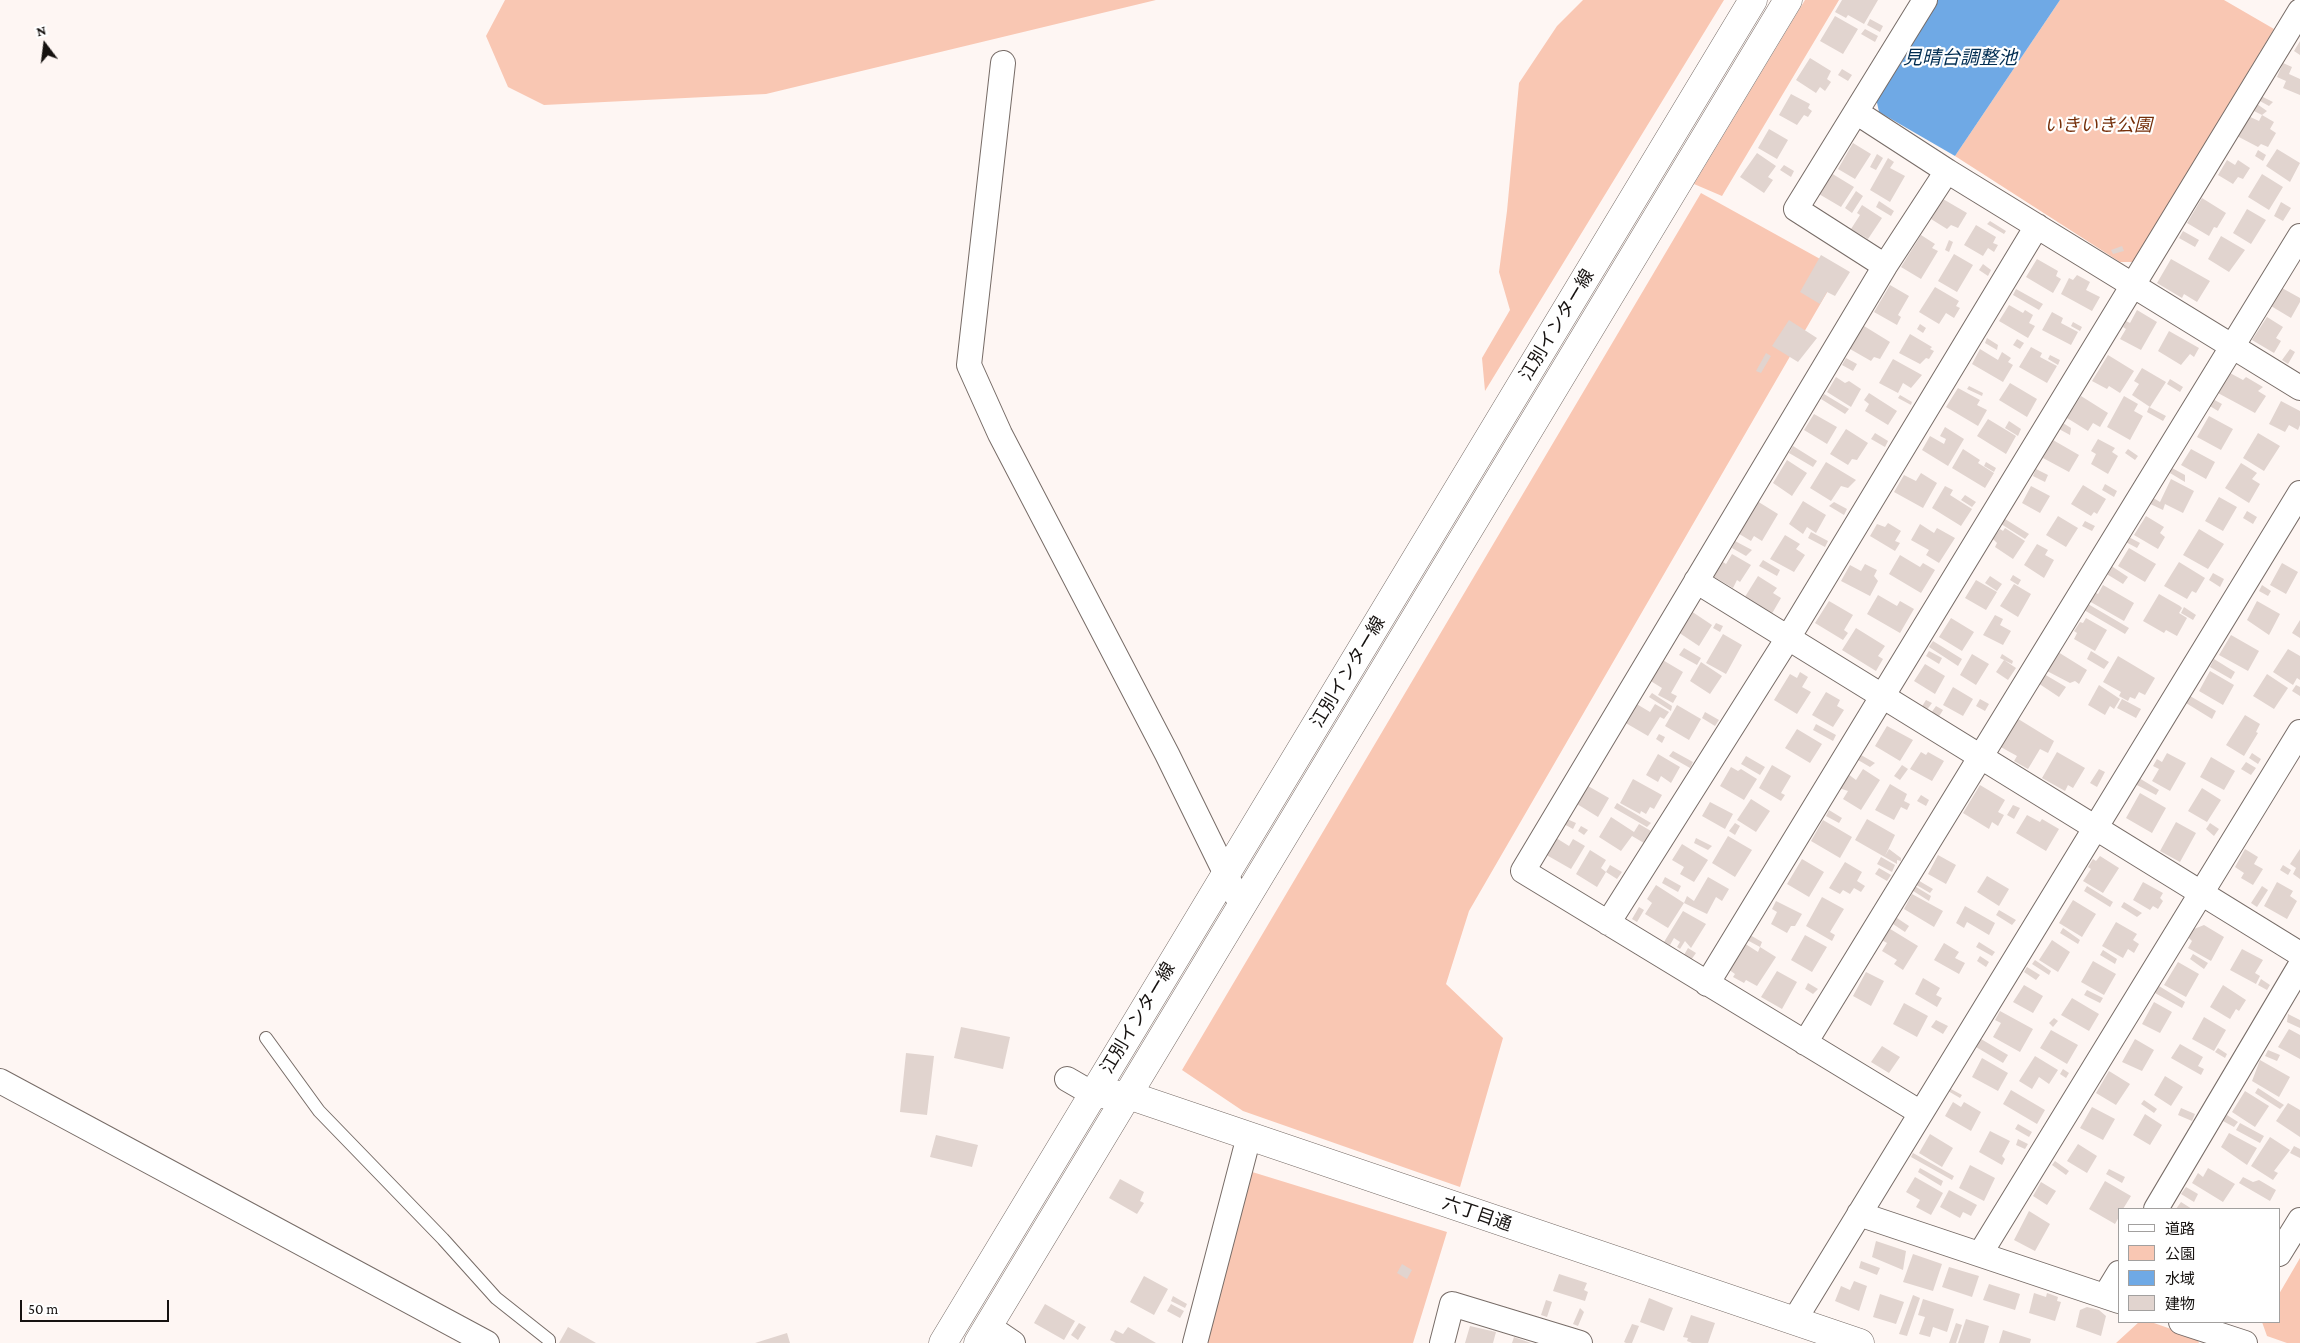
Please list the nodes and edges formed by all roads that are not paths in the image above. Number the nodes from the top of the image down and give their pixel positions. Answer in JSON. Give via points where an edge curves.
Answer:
{"nodes":[{"id":1,"x":1753,"y":0,"type":"edge"},
{"id":2,"x":1788,"y":0,"type":"edge"},
{"id":3,"x":1925,"y":0,"type":"edge"},
{"id":4,"x":2300,"y":12,"type":"edge"},
{"id":5,"x":1003,"y":63,"type":"dead end"},
{"id":6,"x":1856,"y":112,"type":"junction"},
{"id":7,"x":1947,"y":171,"type":"junction"},
{"id":8,"x":2037,"y":226,"type":"junction"},
{"id":9,"x":2300,"y":236,"type":"edge"},
{"id":10,"x":1885,"y":266,"type":"junction"},
{"id":11,"x":2134,"y":286,"type":"junction"},
{"id":12,"x":2232,"y":346,"type":"junction"},
{"id":13,"x":2300,"y":388,"type":"edge"},
{"id":14,"x":2300,"y":493,"type":"edge"},
{"id":15,"x":1696,"y":581,"type":"junction"},
{"id":16,"x":1788,"y":638,"type":"junction"},
{"id":17,"x":1881,"y":696,"type":"junction"},
{"id":18,"x":2300,"y":732,"type":"edge"},
{"id":19,"x":1981,"y":757,"type":"junction"},
{"id":20,"x":2095,"y":828,"type":"junction"},
{"id":21,"x":1226,"y":873,"type":"junction"},
{"id":22,"x":2202,"y":894,"type":"junction"},
{"id":23,"x":1242,"y":906,"type":"junction"},
{"id":24,"x":1608,"y":923,"type":"junction"},
{"id":25,"x":2300,"y":954,"type":"edge"},
{"id":26,"x":2300,"y":966,"type":"edge"},
{"id":27,"x":1708,"y":984,"type":"junction"},
{"id":28,"x":266,"y":1038,"type":"dead end"},
{"id":29,"x":1805,"y":1043,"type":"junction"},
{"id":30,"x":1067,"y":1079,"type":"dead end"},
{"id":31,"x":0,"y":1081,"type":"edge"},
{"id":32,"x":1093,"y":1094,"type":"junction"},
{"id":33,"x":1128,"y":1095,"type":"junction"},
{"id":34,"x":1921,"y":1114,"type":"junction"},
{"id":35,"x":1249,"y":1136,"type":"junction"},
{"id":36,"x":2157,"y":1208,"type":"edge"},
{"id":37,"x":1859,"y":1214,"type":"junction"},
{"id":38,"x":2300,"y":1220,"type":"edge"},
{"id":39,"x":2280,"y":1252,"type":"edge"},
{"id":40,"x":1980,"y":1254,"type":"junction"},
{"id":41,"x":2118,"y":1277,"type":"edge"},
{"id":42,"x":2112,"y":1298,"type":"edge"},
{"id":43,"x":1794,"y":1321,"type":"junction"},
{"id":44,"x":2185,"y":1323,"type":"edge"},
{"id":45,"x":983,"y":1334,"type":"edge"},
{"id":46,"x":2234,"y":1336,"type":"edge"},
{"id":47,"x":1577,"y":1342,"type":"edge"},
{"id":48,"x":487,"y":1343,"type":"edge"},
{"id":49,"x":549,"y":1343,"type":"edge"},
{"id":50,"x":943,"y":1343,"type":"edge"},
{"id":51,"x":1013,"y":1343,"type":"edge"},
{"id":52,"x":1195,"y":1343,"type":"edge"},
{"id":53,"x":1442,"y":1343,"type":"edge"},
{"id":54,"x":1860,"y":1343,"type":"edge"}],
"edges":[{"from":1,"to":21,"type":"main road","name":"江別インター線"},
{"from":2,"to":23,"type":"main road","name":"江別インター線"},
{"from":3,"to":6,"type":"street"},
{"from":4,"to":11,"type":"street"},
{"from":5,"to":21,"type":"street","via":[[969,366],[1000,434]]},
{"from":6,"to":7,"type":"street"},
{"from":6,"to":10,"type":"street","via":[[1796,209]]},
{"from":7,"to":8,"type":"street"},
{"from":7,"to":10,"type":"street"},
{"from":8,"to":11,"type":"street"},
{"from":8,"to":16,"type":"street"},
{"from":9,"to":12,"type":"street"},
{"from":10,"to":15,"type":"street"},
{"from":11,"to":12,"type":"street"},
{"from":11,"to":17,"type":"street"},
{"from":12,"to":13,"type":"street"},
{"from":12,"to":19,"type":"street"},
{"from":14,"to":20,"type":"street"},
{"from":15,"to":16,"type":"street"},
{"from":15,"to":24,"type":"street","via":[[1523,871]]},
{"from":16,"to":17,"type":"street"},
{"from":16,"to":24,"type":"street"},
{"from":17,"to":19,"type":"street"},
{"from":17,"to":27,"type":"street"},
{"from":18,"to":22,"type":"street"},
{"from":19,"to":20,"type":"street"},
{"from":19,"to":29,"type":"street"},
{"from":20,"to":22,"type":"street"},
{"from":20,"to":34,"type":"street"},
{"from":21,"to":23,"type":"street"},
{"from":21,"to":32,"type":"main road","name":"江別インター線"},
{"from":22,"to":25,"type":"street"},
{"from":22,"to":40,"type":"street"},
{"from":23,"to":33,"type":"main road","name":"江別インター線"},
{"from":24,"to":27,"type":"street"},
{"from":26,"to":36,"type":"street"},
{"from":27,"to":29,"type":"street"},
{"from":28,"to":49,"type":"lane","via":[[319,1110],[496,1298]]},
{"from":29,"to":34,"type":"street"},
{"from":30,"to":32,"type":"street"},
{"from":31,"to":48,"type":"street"},
{"from":32,"to":33,"type":"main road","name":"六丁目通"},
{"from":32,"to":50,"type":"main road","name":"江別インター線"},
{"from":33,"to":35,"type":"main road","name":"六丁目通"},
{"from":33,"to":45,"type":"main road","name":"江別インター線"},
{"from":34,"to":37,"type":"street"},
{"from":35,"to":43,"type":"main road","name":"六丁目通"},
{"from":35,"to":52,"type":"street"},
{"from":37,"to":40,"type":"street"},
{"from":37,"to":43,"type":"street"},
{"from":38,"to":39,"type":"street"},
{"from":40,"to":42,"type":"street"},
{"from":41,"to":42,"type":"street"},
{"from":43,"to":54,"type":"main road","name":"六丁目通"},
{"from":44,"to":46,"type":"street"},
{"from":45,"to":51,"type":"street"},
{"from":47,"to":53,"type":"street","via":[[1452,1304]]}]}
